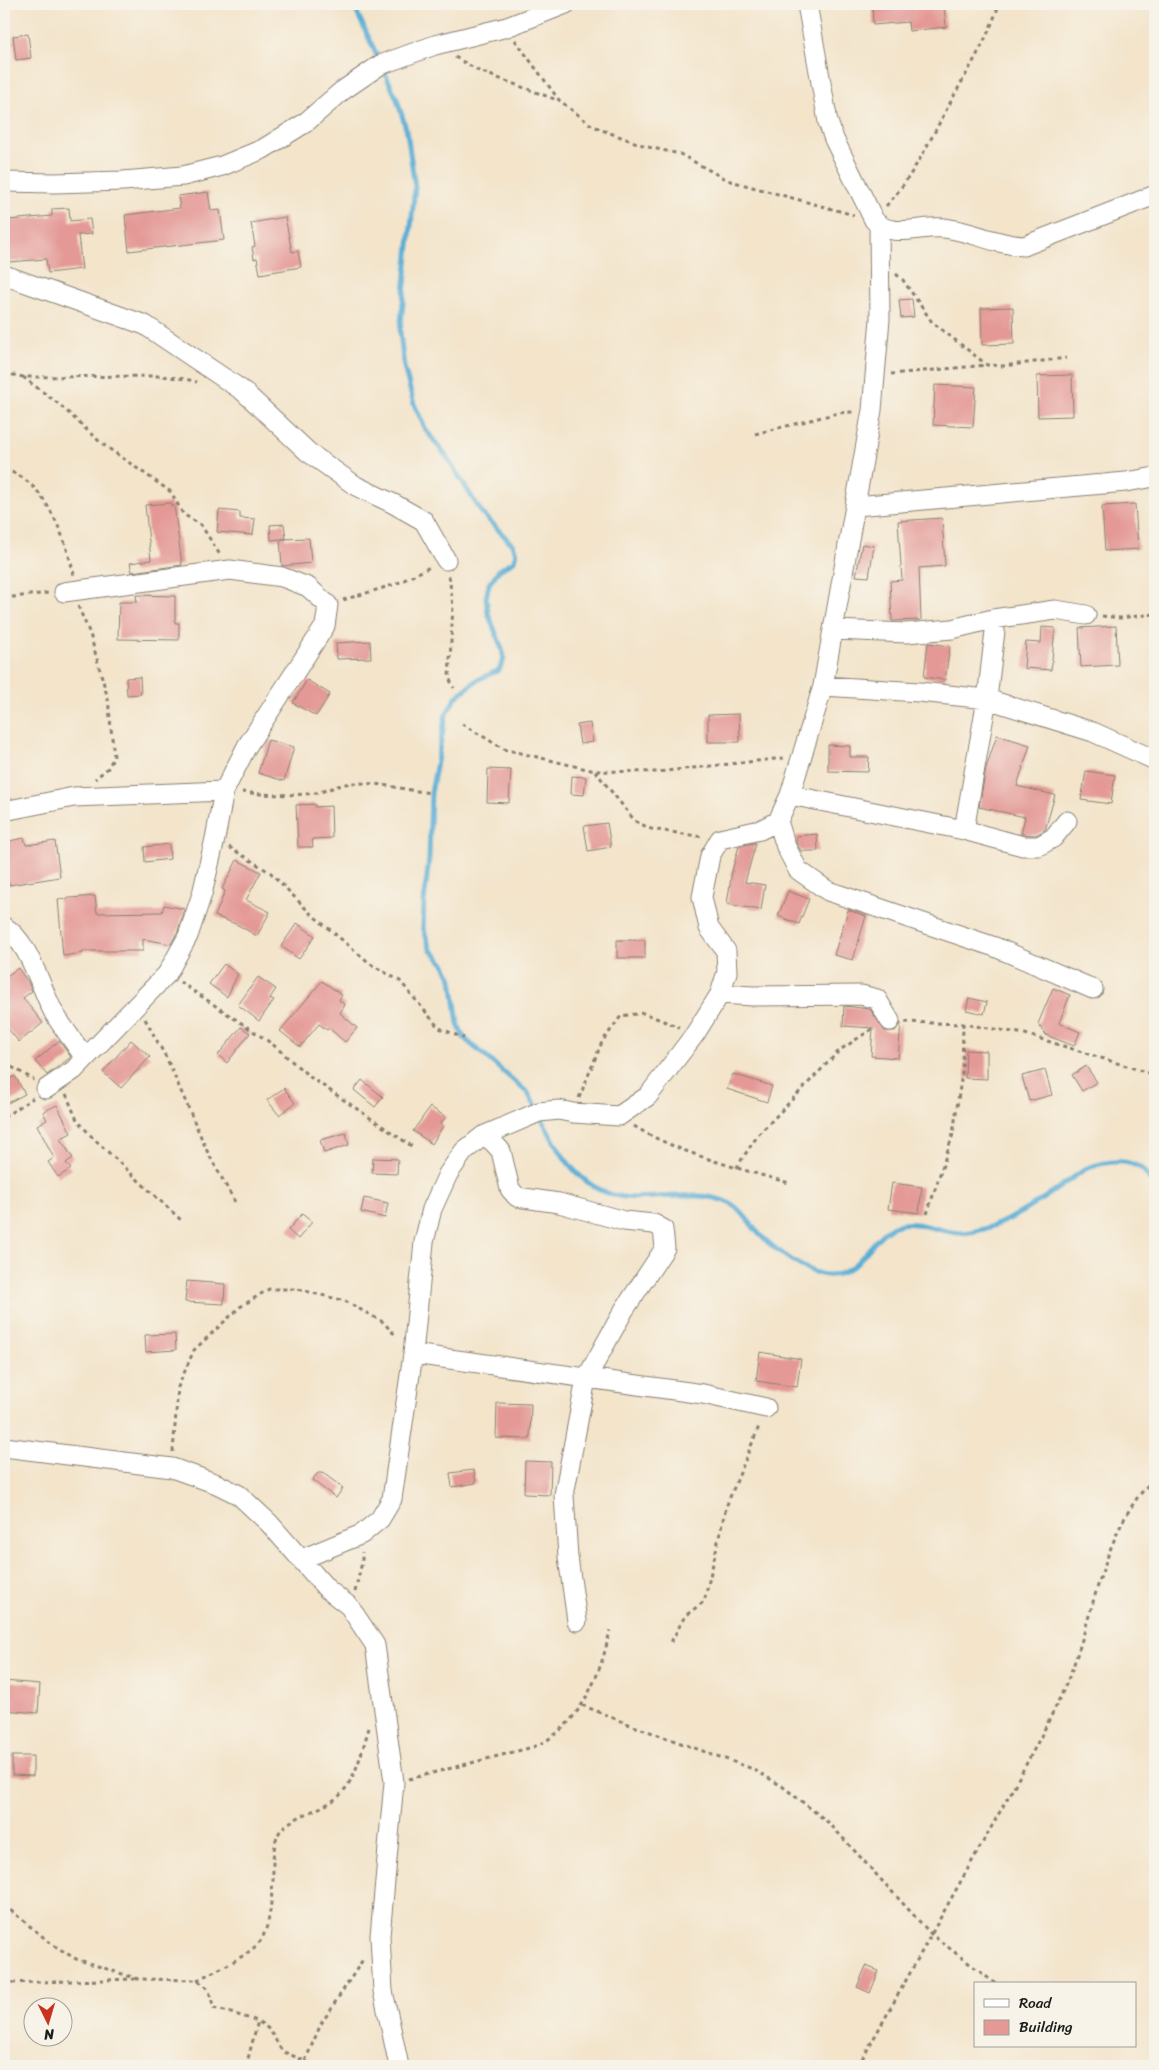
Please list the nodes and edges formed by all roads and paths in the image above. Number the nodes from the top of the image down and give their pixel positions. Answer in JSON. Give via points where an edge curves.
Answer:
{"nodes":[{"id":1,"x":566,"y":4,"type":"edge"},
{"id":2,"x":807,"y":4,"type":"edge"},
{"id":3,"x":999,"y":4,"type":"edge"},
{"id":4,"x":507,"y":27,"type":"junction"},
{"id":5,"x":435,"y":45,"type":"junction"},
{"id":6,"x":559,"y":100,"type":"junction"},
{"id":7,"x":4,"y":182,"type":"edge"},
{"id":8,"x":1155,"y":195,"type":"edge"},
{"id":9,"x":877,"y":223,"type":"junction"},
{"id":10,"x":881,"y":260,"type":"junction"},
{"id":11,"x":4,"y":275,"type":"edge"},
{"id":12,"x":1066,"y":358,"type":"dead end"},
{"id":13,"x":987,"y":365,"type":"junction"},
{"id":14,"x":4,"y":373,"type":"edge"},
{"id":15,"x":875,"y":375,"type":"junction"},
{"id":16,"x":23,"y":377,"type":"junction"},
{"id":17,"x":205,"y":385,"type":"dead end"},
{"id":18,"x":872,"y":410,"type":"junction"},
{"id":19,"x":755,"y":434,"type":"dead end"},
{"id":20,"x":4,"y":470,"type":"edge"},
{"id":21,"x":1155,"y":477,"type":"edge"},
{"id":22,"x":856,"y":506,"type":"junction"},
{"id":23,"x":446,"y":560,"type":"junction"},
{"id":24,"x":230,"y":570,"type":"junction"},
{"id":25,"x":71,"y":591,"type":"junction"},
{"id":26,"x":4,"y":598,"type":"edge"},
{"id":27,"x":328,"y":605,"type":"junction"},
{"id":28,"x":1155,"y":614,"type":"edge"},
{"id":29,"x":1086,"y":615,"type":"joint"},
{"id":30,"x":993,"y":619,"type":"junction"},
{"id":31,"x":834,"y":630,"type":"junction"},
{"id":32,"x":823,"y":686,"type":"junction"},
{"id":33,"x":454,"y":688,"type":"dead end"},
{"id":34,"x":987,"y":699,"type":"junction"},
{"id":35,"x":462,"y":724,"type":"dead end"},
{"id":36,"x":802,"y":756,"type":"junction"},
{"id":37,"x":1155,"y":760,"type":"edge"},
{"id":38,"x":595,"y":771,"type":"junction"},
{"id":39,"x":94,"y":780,"type":"dead end"},
{"id":40,"x":224,"y":790,"type":"junction"},
{"id":41,"x":431,"y":793,"type":"dead end"},
{"id":42,"x":790,"y":794,"type":"junction"},
{"id":43,"x":4,"y":811,"type":"edge"},
{"id":44,"x":778,"y":821,"type":"junction"},
{"id":45,"x":1067,"y":821,"type":"dead end"},
{"id":46,"x":964,"y":830,"type":"junction"},
{"id":47,"x":215,"y":839,"type":"junction"},
{"id":48,"x":720,"y":839,"type":"junction"},
{"id":49,"x":4,"y":927,"type":"edge"},
{"id":50,"x":167,"y":974,"type":"junction"},
{"id":51,"x":1093,"y":989,"type":"dead end"},
{"id":52,"x":720,"y":994,"type":"junction"},
{"id":53,"x":137,"y":1006,"type":"junction"},
{"id":54,"x":890,"y":1021,"type":"junction"},
{"id":55,"x":963,"y":1024,"type":"junction"},
{"id":56,"x":695,"y":1034,"type":"junction"},
{"id":57,"x":464,"y":1038,"type":"dead end"},
{"id":58,"x":85,"y":1058,"type":"junction"},
{"id":59,"x":4,"y":1066,"type":"edge"},
{"id":60,"x":1155,"y":1075,"type":"edge"},
{"id":61,"x":54,"y":1084,"type":"junction"},
{"id":62,"x":573,"y":1113,"type":"junction"},
{"id":63,"x":4,"y":1116,"type":"edge"},
{"id":64,"x":619,"y":1116,"type":"junction"},
{"id":65,"x":483,"y":1136,"type":"junction"},
{"id":66,"x":412,"y":1147,"type":"dead end"},
{"id":67,"x":736,"y":1168,"type":"junction"},
{"id":68,"x":789,"y":1183,"type":"dead end"},
{"id":69,"x":235,"y":1202,"type":"dead end"},
{"id":70,"x":927,"y":1214,"type":"dead end"},
{"id":71,"x":182,"y":1221,"type":"dead end"},
{"id":72,"x":413,"y":1354,"type":"junction"},
{"id":73,"x":586,"y":1379,"type":"junction"},
{"id":74,"x":766,"y":1408,"type":"joint"},
{"id":75,"x":4,"y":1447,"type":"edge"},
{"id":76,"x":172,"y":1468,"type":"junction"},
{"id":77,"x":1155,"y":1478,"type":"edge"},
{"id":78,"x":362,"y":1534,"type":"junction"},
{"id":79,"x":302,"y":1560,"type":"junction"},
{"id":80,"x":349,"y":1606,"type":"junction"},
{"id":81,"x":577,"y":1620,"type":"dead end"},
{"id":82,"x":610,"y":1630,"type":"dead end"},
{"id":83,"x":671,"y":1642,"type":"dead end"},
{"id":84,"x":582,"y":1705,"type":"junction"},
{"id":85,"x":370,"y":1724,"type":"dead end"},
{"id":86,"x":394,"y":1782,"type":"junction"},
{"id":87,"x":4,"y":1905,"type":"edge"},
{"id":88,"x":931,"y":1934,"type":"junction"},
{"id":89,"x":380,"y":1936,"type":"junction"},
{"id":90,"x":138,"y":1979,"type":"junction"},
{"id":91,"x":196,"y":1980,"type":"junction"},
{"id":92,"x":993,"y":1982,"type":"edge"},
{"id":93,"x":4,"y":1983,"type":"edge"},
{"id":94,"x":258,"y":2021,"type":"junction"},
{"id":95,"x":305,"y":2061,"type":"junction"},
{"id":96,"x":246,"y":2066,"type":"edge"},
{"id":97,"x":316,"y":2066,"type":"edge"},
{"id":98,"x":399,"y":2066,"type":"edge"},
{"id":99,"x":858,"y":2066,"type":"edge"}],
"edges":[{"from":1,"to":4,"type":"street"},
{"from":2,"to":9,"type":"street","via":[[828,122]]},
{"from":3,"to":9,"type":"path","via":[[993,24],[902,189]]},
{"from":4,"to":5,"type":"street"},
{"from":4,"to":6,"type":"path"},
{"from":5,"to":6,"type":"path","via":[[479,71]]},
{"from":5,"to":7,"type":"street","via":[[380,65],[342,91],[305,123],[263,149],[222,166],[183,176],[123,181]]},
{"from":6,"to":9,"type":"path","via":[[602,130],[648,147],[680,154],[727,180]]},
{"from":8,"to":9,"type":"street","via":[[1024,246],[1009,246],[943,228],[897,231]]},
{"from":9,"to":10,"type":"street"},
{"from":10,"to":13,"type":"path","via":[[903,280],[932,322]]},
{"from":10,"to":15,"type":"street"},
{"from":11,"to":23,"type":"street","via":[[145,325],[243,392],[308,452],[356,486],[424,521]]},
{"from":12,"to":13,"type":"path"},
{"from":13,"to":15,"type":"path"},
{"from":14,"to":16,"type":"path"},
{"from":15,"to":18,"type":"street"},
{"from":16,"to":17,"type":"path","via":[[162,376]]},
{"from":16,"to":24,"type":"path","via":[[102,443],[171,492],[183,514],[201,525]]},
{"from":18,"to":19,"type":"path","via":[[838,413]]},
{"from":18,"to":22,"type":"street"},
{"from":20,"to":25,"type":"path","via":[[23,478],[34,488],[52,514],[68,550]]},
{"from":21,"to":22,"type":"street"},
{"from":22,"to":31,"type":"street"},
{"from":23,"to":27,"type":"path","via":[[396,584]]},
{"from":23,"to":33,"type":"path","via":[[453,606],[449,678]]},
{"from":24,"to":25,"type":"street"},
{"from":24,"to":27,"type":"street","via":[[282,577],[308,587]]},
{"from":25,"to":26,"type":"path"},
{"from":25,"to":39,"type":"path","via":[[90,634],[108,699],[114,757],[108,768]]},
{"from":27,"to":40,"type":"street","via":[[325,626],[247,746]]},
{"from":28,"to":29,"type":"path","via":[[1120,618]]},
{"from":29,"to":30,"type":"street","via":[[1055,610]]},
{"from":30,"to":31,"type":"street","via":[[952,629],[907,633]]},
{"from":30,"to":34,"type":"street","via":[[995,631]]},
{"from":31,"to":32,"type":"street"},
{"from":32,"to":34,"type":"street"},
{"from":32,"to":36,"type":"street"},
{"from":34,"to":37,"type":"street","via":[[1093,732]]},
{"from":34,"to":46,"type":"street"},
{"from":35,"to":38,"type":"path","via":[[504,749]]},
{"from":36,"to":38,"type":"path","via":[[657,772]]},
{"from":36,"to":42,"type":"street"},
{"from":38,"to":48,"type":"path","via":[[635,821],[651,829]]},
{"from":40,"to":41,"type":"path","via":[[269,795],[315,793],[349,783],[377,783]]},
{"from":40,"to":43,"type":"street","via":[[74,797]]},
{"from":40,"to":47,"type":"street"},
{"from":42,"to":44,"type":"street"},
{"from":42,"to":46,"type":"street"},
{"from":44,"to":48,"type":"street","via":[[760,830]]},
{"from":44,"to":51,"type":"street","via":[[798,870],[828,891],[995,947]]},
{"from":45,"to":46,"type":"street","via":[[1053,838],[1039,846],[1023,846]]},
{"from":47,"to":50,"type":"street","via":[[188,936]]},
{"from":47,"to":57,"type":"path","via":[[271,872],[310,913],[372,965],[400,981],[439,1028]]},
{"from":48,"to":52,"type":"street","via":[[710,856],[702,897],[709,928],[726,951],[727,972]]},
{"from":49,"to":58,"type":"street","via":[[24,947],[55,1013]]},
{"from":50,"to":53,"type":"street"},
{"from":50,"to":66,"type":"path","via":[[271,1043],[310,1077]]},
{"from":52,"to":54,"type":"street","via":[[861,996],[877,999]]},
{"from":52,"to":56,"type":"street"},
{"from":53,"to":58,"type":"street"},
{"from":53,"to":69,"type":"path","via":[[167,1059],[208,1153]]},
{"from":54,"to":55,"type":"path"},
{"from":54,"to":67,"type":"path","via":[[840,1050],[758,1135]]},
{"from":55,"to":60,"type":"path","via":[[1025,1034]]},
{"from":55,"to":70,"type":"path","via":[[962,1073],[952,1134]]},
{"from":56,"to":62,"type":"path","via":[[643,1013],[621,1016],[602,1042]]},
{"from":56,"to":64,"type":"street","via":[[648,1096]]},
{"from":58,"to":61,"type":"street"},
{"from":59,"to":61,"type":"path"},
{"from":61,"to":63,"type":"path"},
{"from":61,"to":71,"type":"path","via":[[92,1137]]},
{"from":62,"to":64,"type":"street"},
{"from":62,"to":65,"type":"street","via":[[559,1110],[539,1112]]},
{"from":64,"to":67,"type":"path","via":[[651,1136]]},
{"from":65,"to":72,"type":"street","via":[[464,1152],[448,1174],[432,1209],[424,1242]]},
{"from":65,"to":73,"type":"street","via":[[501,1151],[510,1189],[517,1197],[624,1221],[654,1224],[663,1230],[666,1248],[624,1310]]},
{"from":67,"to":68,"type":"path"},
{"from":72,"to":73,"type":"street"},
{"from":72,"to":76,"type":"path","via":[[383,1322],[345,1301],[297,1289],[269,1289],[240,1307],[194,1350],[178,1387]]},
{"from":72,"to":78,"type":"street","via":[[392,1499],[380,1519]]},
{"from":73,"to":74,"type":"street","via":[[703,1394]]},
{"from":73,"to":81,"type":"street","via":[[564,1495]]},
{"from":74,"to":83,"type":"path","via":[[726,1508],[705,1598],[686,1616]]},
{"from":75,"to":76,"type":"street"},
{"from":76,"to":79,"type":"street","via":[[239,1495]]},
{"from":77,"to":88,"type":"path","via":[[1143,1489],[1125,1516],[1064,1689],[1026,1765]]},
{"from":78,"to":79,"type":"street"},
{"from":78,"to":80,"type":"path","via":[[358,1585]]},
{"from":79,"to":80,"type":"street","via":[[327,1589]]},
{"from":80,"to":86,"type":"street","via":[[375,1645]]},
{"from":82,"to":84,"type":"path","via":[[605,1655]]},
{"from":84,"to":86,"type":"path","via":[[545,1742]]},
{"from":84,"to":88,"type":"path","via":[[753,1768],[782,1786],[829,1823]]},
{"from":85,"to":91,"type":"path","via":[[353,1776],[340,1795],[290,1823],[278,1834],[272,1896],[260,1940],[249,1951]]},
{"from":86,"to":89,"type":"street"},
{"from":87,"to":90,"type":"path","via":[[66,1954]]},
{"from":88,"to":92,"type":"path"},
{"from":88,"to":99,"type":"path"},
{"from":89,"to":95,"type":"path","via":[[321,2024]]},
{"from":89,"to":98,"type":"street","via":[[383,1991]]},
{"from":90,"to":91,"type":"path"},
{"from":90,"to":93,"type":"path"},
{"from":91,"to":94,"type":"path","via":[[206,1986],[214,2008]]},
{"from":94,"to":95,"type":"path","via":[[270,2030],[282,2051]]},
{"from":94,"to":96,"type":"path"},
{"from":95,"to":97,"type":"path"}]}
